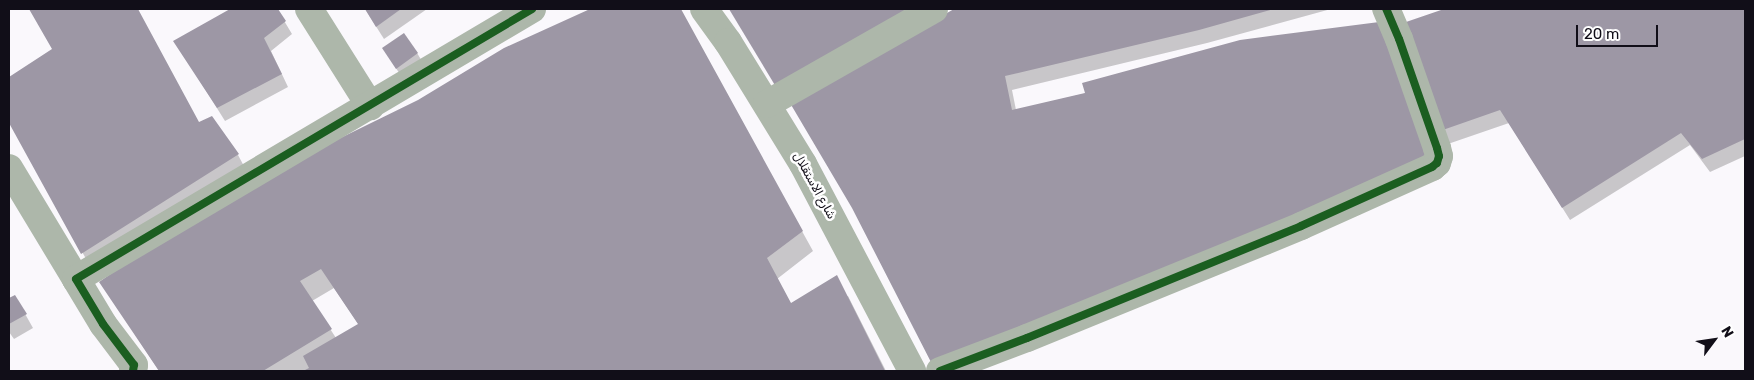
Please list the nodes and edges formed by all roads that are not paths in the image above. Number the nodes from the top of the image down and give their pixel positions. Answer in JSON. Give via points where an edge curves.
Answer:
{"nodes":[{"id":1,"x":309,"y":9,"type":"edge"},
{"id":2,"x":532,"y":9,"type":"edge"},
{"id":3,"x":704,"y":9,"type":"edge"},
{"id":4,"x":934,"y":9,"type":"edge"},
{"id":5,"x":1386,"y":9,"type":"edge"},
{"id":6,"x":767,"y":104,"type":"junction"},
{"id":7,"x":370,"y":106,"type":"junction"},
{"id":8,"x":9,"y":168,"type":"edge"},
{"id":9,"x":76,"y":279,"type":"junction"},
{"id":10,"x":136,"y":369,"type":"edge"},
{"id":11,"x":912,"y":371,"type":"edge"},
{"id":12,"x":940,"y":371,"type":"edge"}],
"edges":[{"from":1,"to":7,"type":"street"},
{"from":2,"to":7,"type":"street"},
{"from":3,"to":6,"type":"street","name":"شارع الاستقلال"},
{"from":4,"to":6,"type":"street"},
{"from":5,"to":12,"type":"street","via":[[1437,148],[1439,156],[1432,167],[1301,226]]},
{"from":6,"to":11,"type":"street","name":"شارع الاستقلال","via":[[825,205]]},
{"from":7,"to":9,"type":"street"},
{"from":8,"to":9,"type":"street"},
{"from":9,"to":10,"type":"street"}]}
